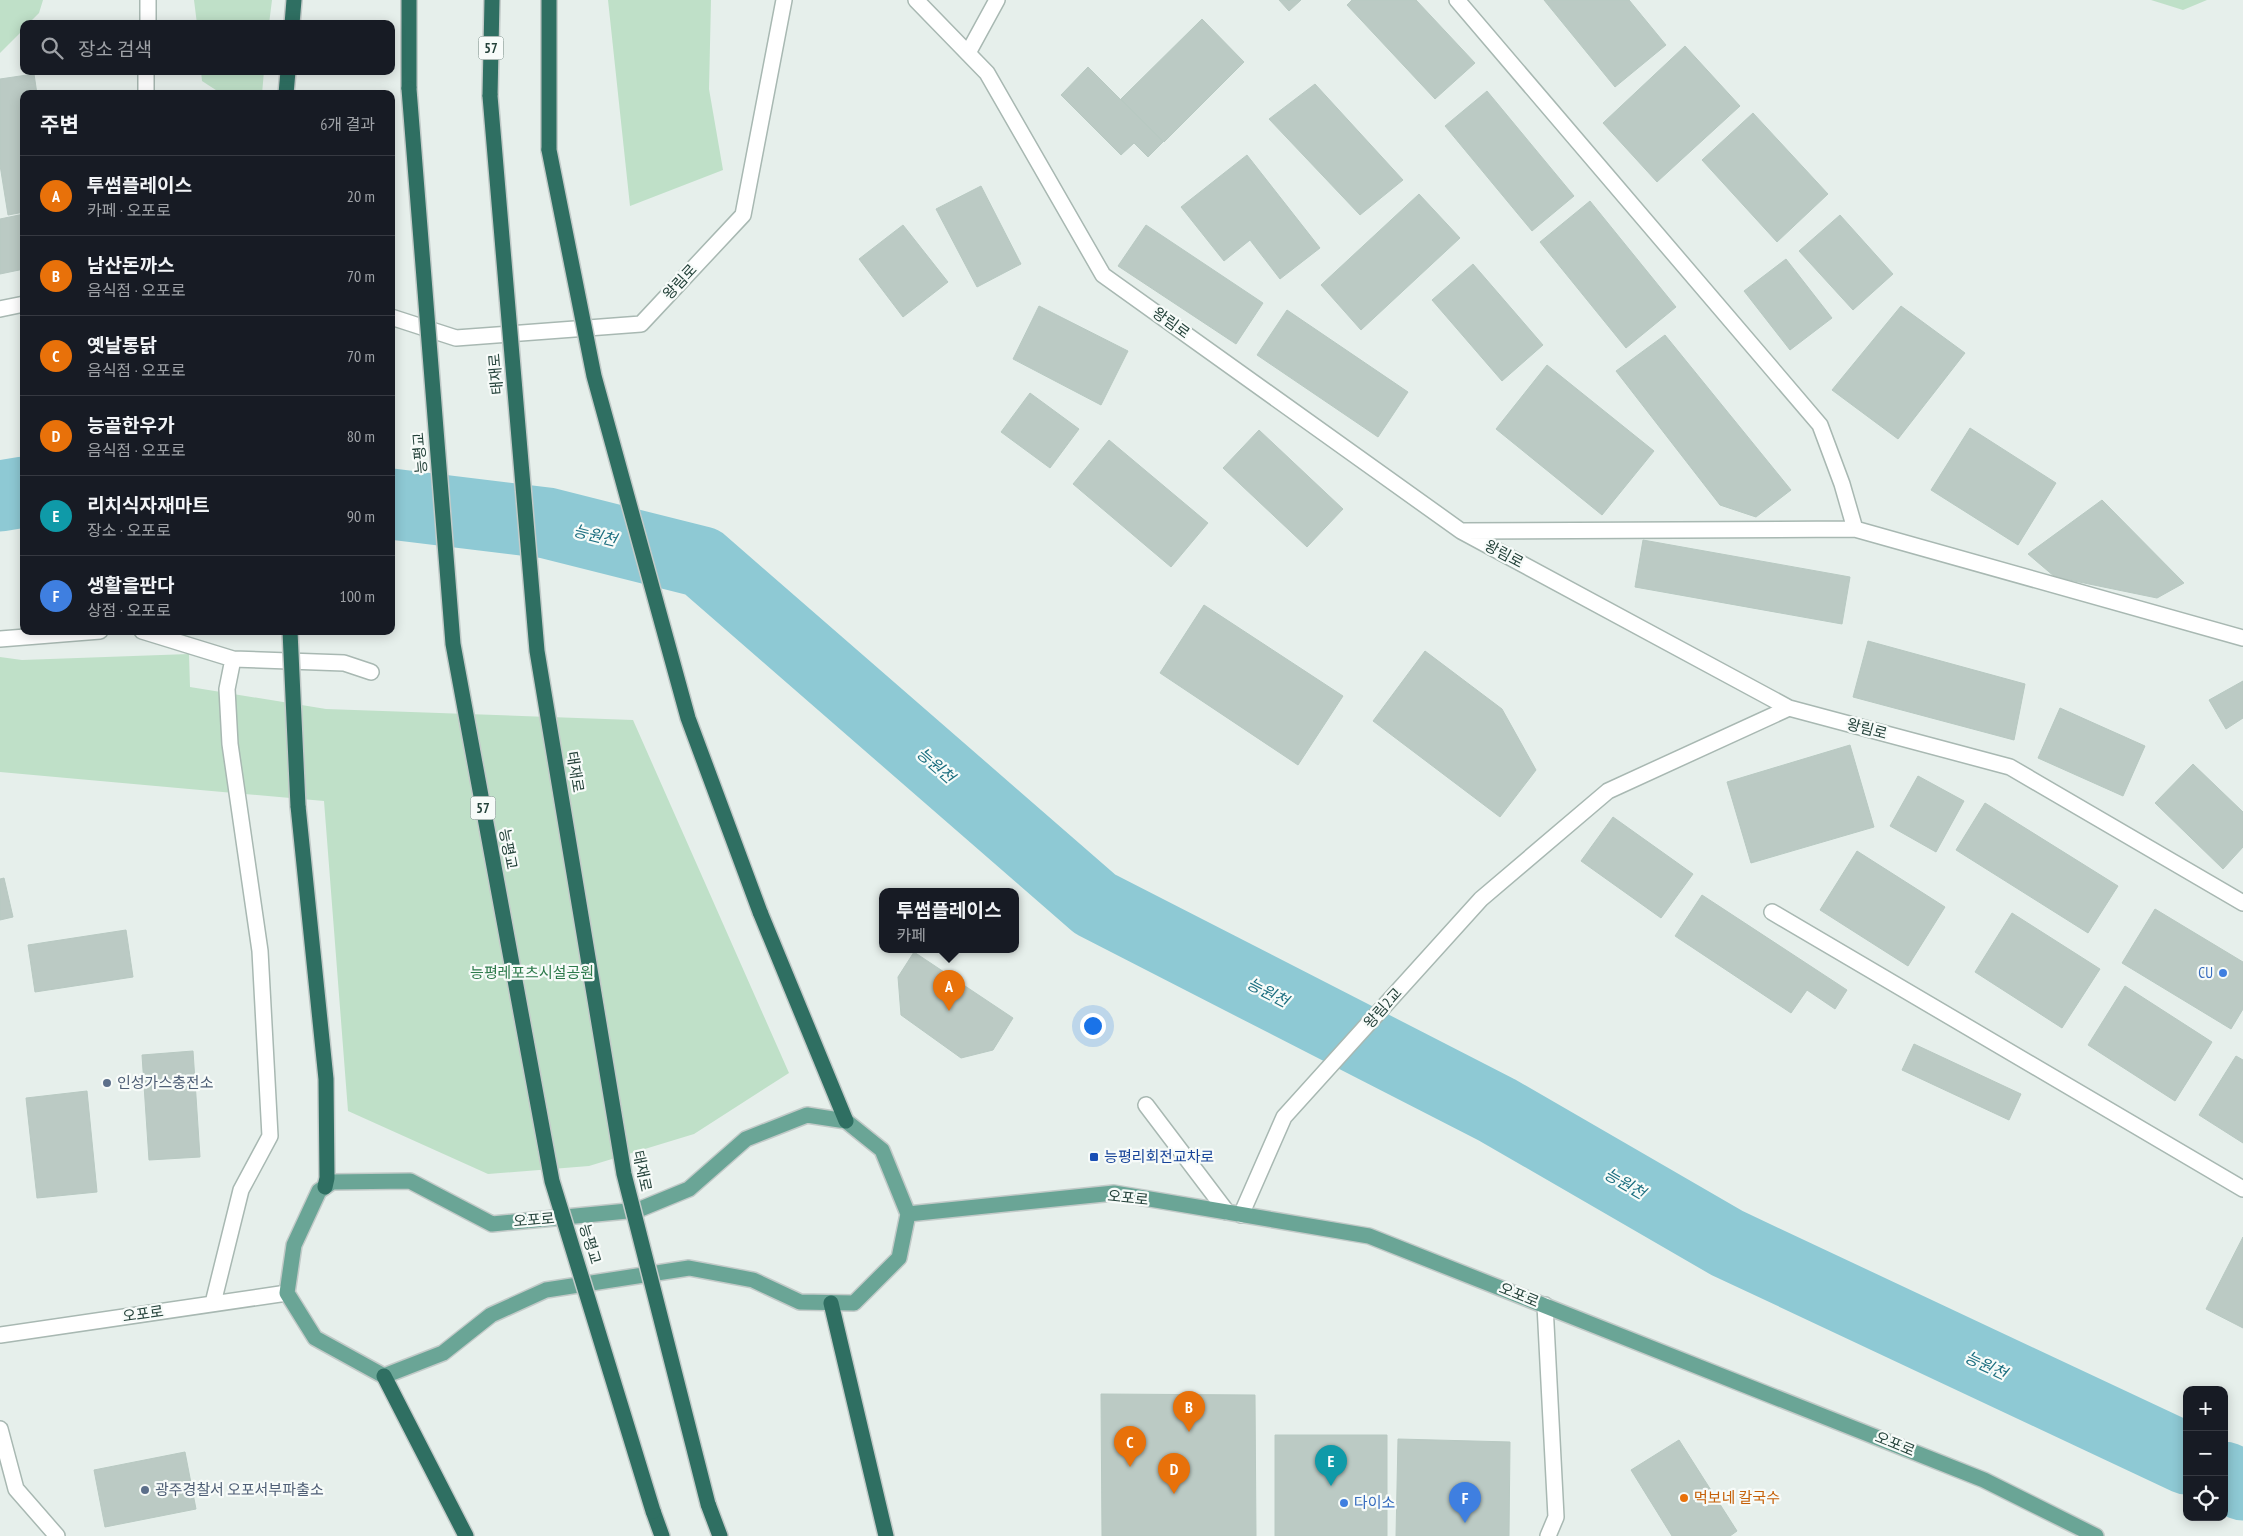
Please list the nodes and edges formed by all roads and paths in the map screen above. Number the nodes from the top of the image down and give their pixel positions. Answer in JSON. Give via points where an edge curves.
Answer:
{"nodes":[{"id":1,"x":148,"y":0,"type":"edge"},
{"id":2,"x":294,"y":0,"type":"edge"},
{"id":3,"x":409,"y":0,"type":"edge"},
{"id":4,"x":492,"y":0,"type":"edge"},
{"id":5,"x":550,"y":0,"type":"edge"},
{"id":6,"x":784,"y":0,"type":"edge"},
{"id":7,"x":916,"y":0,"type":"edge"},
{"id":8,"x":997,"y":0,"type":"edge"},
{"id":9,"x":1457,"y":0,"type":"edge"},
{"id":10,"x":148,"y":20,"type":"edge"},
{"id":11,"x":292,"y":20,"type":"edge"},
{"id":12,"x":968,"y":53,"type":"junction"},
{"id":13,"x":146,"y":75,"type":"edge"},
{"id":14,"x":288,"y":75,"type":"edge"},
{"id":15,"x":146,"y":90,"type":"edge"},
{"id":16,"x":286,"y":90,"type":"edge"},
{"id":17,"x":20,"y":305,"type":"edge"},
{"id":18,"x":0,"y":309,"type":"edge"},
{"id":19,"x":395,"y":318,"type":"edge"},
{"id":20,"x":1855,"y":529,"type":"junction"},
{"id":21,"x":1461,"y":531,"type":"junction"},
{"id":22,"x":50,"y":635,"type":"edge"},
{"id":23,"x":155,"y":635,"type":"edge"},
{"id":24,"x":290,"y":635,"type":"edge"},
{"id":25,"x":2243,"y":638,"type":"edge"},
{"id":26,"x":0,"y":639,"type":"edge"},
{"id":27,"x":233,"y":659,"type":"junction"},
{"id":28,"x":371,"y":672,"type":"dead end"},
{"id":29,"x":1789,"y":708,"type":"junction"},
{"id":30,"x":2243,"y":903,"type":"edge"},
{"id":31,"x":1772,"y":912,"type":"dead end"},
{"id":32,"x":1146,"y":1105,"type":"dead end"},
{"id":33,"x":846,"y":1121,"type":"junction"},
{"id":34,"x":324,"y":1187,"type":"junction"},
{"id":35,"x":2243,"y":1189,"type":"edge"},
{"id":36,"x":1234,"y":1213,"type":"junction"},
{"id":37,"x":908,"y":1214,"type":"junction"},
{"id":38,"x":287,"y":1293,"type":"junction"},
{"id":39,"x":213,"y":1303,"type":"junction"},
{"id":40,"x":831,"y":1303,"type":"junction"},
{"id":41,"x":1545,"y":1305,"type":"junction"},
{"id":42,"x":0,"y":1335,"type":"edge"},
{"id":43,"x":384,"y":1376,"type":"junction"},
{"id":44,"x":0,"y":1429,"type":"edge"},
{"id":45,"x":58,"y":1536,"type":"edge"},
{"id":46,"x":466,"y":1536,"type":"edge"},
{"id":47,"x":662,"y":1536,"type":"edge"},
{"id":48,"x":720,"y":1536,"type":"edge"},
{"id":49,"x":886,"y":1536,"type":"edge"},
{"id":50,"x":1548,"y":1536,"type":"edge"},
{"id":51,"x":2096,"y":1536,"type":"edge"}],
"edges":[{"from":1,"to":10,"type":"street"},
{"from":2,"to":11,"type":"highway"},
{"from":3,"to":47,"type":"highway","name":"능평교","number":"57","bridge":true,"via":[[409,89],[453,644],[552,1181]]},
{"from":4,"to":48,"type":"highway","name":"태재로","number":"57","bridge":true,"via":[[490,96],[537,651],[624,1174],[708,1504]]},
{"from":5,"to":33,"type":"highway","bridge":true,"via":[[549,150],[594,376],[688,718],[760,912]]},
{"from":6,"to":19,"type":"street","name":"왕림로","via":[[743,215],[641,324],[456,338]]},
{"from":7,"to":12,"type":"street","name":"왕림로"},
{"from":8,"to":12,"type":"street"},
{"from":9,"to":20,"type":"street","via":[[1820,425]]},
{"from":12,"to":21,"type":"street","name":"왕림로","via":[[987,73],[1103,275]]},
{"from":13,"to":15,"type":"street"},
{"from":14,"to":16,"type":"highway"},
{"from":17,"to":18,"type":"street"},
{"from":20,"to":21,"type":"street"},
{"from":20,"to":25,"type":"street"},
{"from":21,"to":29,"type":"street","name":"왕림로"},
{"from":22,"to":26,"type":"street"},
{"from":23,"to":27,"type":"street"},
{"from":24,"to":34,"type":"highway","bridge":true,"via":[[298,806],[326,1079],[328,1178]]},
{"from":27,"to":28,"type":"street","via":[[344,662]]},
{"from":27,"to":39,"type":"street","via":[[227,689],[230,744],[260,951],[270,1136],[241,1190]]},
{"from":29,"to":30,"type":"street","name":"왕림로","via":[[2010,767]]},
{"from":29,"to":36,"type":"street","name":"왕림2교","via":[[1608,791],[1481,899],[1284,1117]]},
{"from":31,"to":35,"type":"street"},
{"from":32,"to":36,"type":"street"},
{"from":33,"to":34,"type":"main road","name":"오포로","via":[[807,1115],[746,1139],[689,1188],[638,1210],[492,1224],[410,1181],[332,1182]]},
{"from":33,"to":37,"type":"main road","via":[[882,1150]]},
{"from":34,"to":38,"type":"main road","via":[[319,1190],[294,1245]]},
{"from":36,"to":37,"type":"main road","name":"오포로","via":[[1114,1193]]},
{"from":36,"to":41,"type":"main road","name":"오포로","via":[[1370,1236]]},
{"from":37,"to":40,"type":"main road","via":[[899,1258],[854,1303]]},
{"from":38,"to":39,"type":"street","name":"오포로"},
{"from":38,"to":43,"type":"main road","via":[[315,1338]]},
{"from":39,"to":42,"type":"street","name":"오포로"},
{"from":40,"to":43,"type":"main road","via":[[800,1302],[753,1280],[689,1268],[546,1290],[491,1315],[443,1353]]},
{"from":40,"to":49,"type":"highway"},
{"from":41,"to":50,"type":"street","via":[[1556,1517]]},
{"from":41,"to":51,"type":"main road","name":"오포로","via":[[1984,1480]]},
{"from":43,"to":46,"type":"highway"},
{"from":44,"to":45,"type":"street","via":[[16,1489]]}]}
